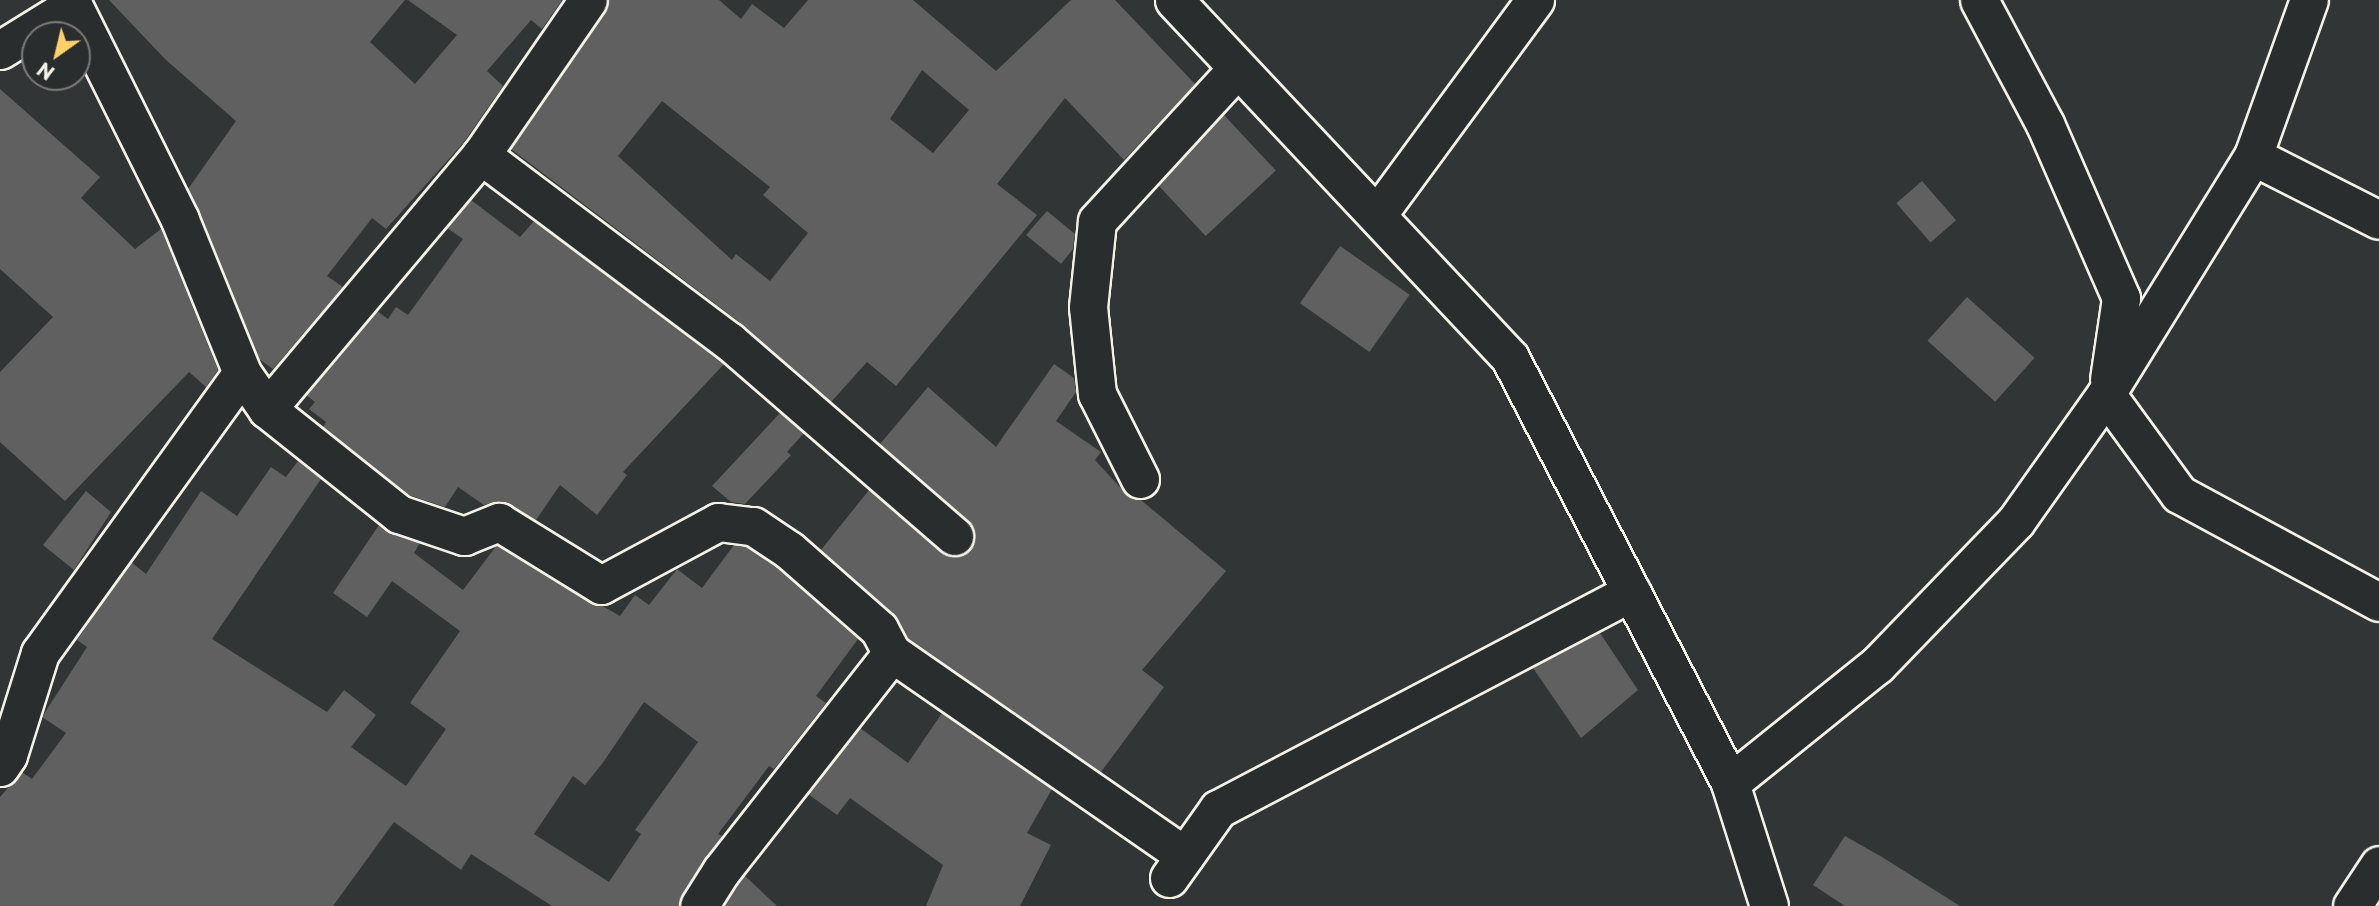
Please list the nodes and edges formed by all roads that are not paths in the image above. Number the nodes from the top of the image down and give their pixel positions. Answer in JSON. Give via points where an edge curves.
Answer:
{"nodes":[{"id":1,"x":588,"y":0,"type":"edge"},
{"id":2,"x":1174,"y":0,"type":"edge"},
{"id":3,"x":1535,"y":0,"type":"edge"},
{"id":4,"x":1979,"y":0,"type":"edge"},
{"id":5,"x":2309,"y":0,"type":"edge"},
{"id":6,"x":71,"y":2,"type":"edge"},
{"id":7,"x":0,"y":50,"type":"edge"},
{"id":8,"x":1237,"y":69,"type":"junction"},
{"id":9,"x":481,"y":155,"type":"junction"},
{"id":10,"x":2253,"y":156,"type":"junction"},
{"id":11,"x":1377,"y":215,"type":"junction"},
{"id":12,"x":2379,"y":220,"type":"edge"},
{"id":13,"x":242,"y":373,"type":"junction"},
{"id":14,"x":2106,"y":394,"type":"junction"},
{"id":15,"x":267,"y":409,"type":"junction"},
{"id":16,"x":1140,"y":479,"type":"dead end"},
{"id":17,"x":954,"y":536,"type":"dead end"},
{"id":18,"x":1632,"y":592,"type":"junction"},
{"id":19,"x":2379,"y":602,"type":"edge"},
{"id":20,"x":892,"y":653,"type":"junction"},
{"id":21,"x":13,"y":692,"type":"edge"},
{"id":22,"x":0,"y":767,"type":"edge"},
{"id":23,"x":1730,"y":783,"type":"junction"},
{"id":24,"x":2379,"y":865,"type":"edge"},
{"id":25,"x":699,"y":906,"type":"edge"},
{"id":26,"x":1769,"y":906,"type":"edge"},
{"id":27,"x":2352,"y":906,"type":"edge"}],
"edges":[{"from":1,"to":9,"type":"street"},
{"from":2,"to":8,"type":"street"},
{"from":3,"to":11,"type":"street"},
{"from":4,"to":14,"type":"street","via":[[2045,124],[2121,298]]},
{"from":5,"to":10,"type":"street"},
{"from":6,"to":7,"type":"street"},
{"from":6,"to":13,"type":"street","via":[[180,219]]},
{"from":8,"to":11,"type":"street"},
{"from":8,"to":16,"type":"street","via":[[1097,221],[1088,307],[1097,394]]},
{"from":9,"to":15,"type":"street"},
{"from":9,"to":17,"type":"street","via":[[729,341]]},
{"from":10,"to":12,"type":"street"},
{"from":10,"to":14,"type":"street"},
{"from":11,"to":18,"type":"street","via":[[1510,358]]},
{"from":13,"to":15,"type":"street"},
{"from":13,"to":21,"type":"street"},
{"from":14,"to":19,"type":"street","via":[[2179,494]]},
{"from":14,"to":23,"type":"street","via":[[2016,521],[1877,665]]},
{"from":15,"to":20,"type":"street","via":[[399,514],[464,536],[499,522],[601,585],[718,522],[753,526],[789,550],[879,629]]},
{"from":18,"to":20,"type":"street","via":[[1218,809],[1177,867]]},
{"from":18,"to":23,"type":"street"},
{"from":20,"to":25,"type":"street","via":[[721,871]]},
{"from":21,"to":22,"type":"street"},
{"from":23,"to":26,"type":"street"},
{"from":24,"to":27,"type":"street"}]}
